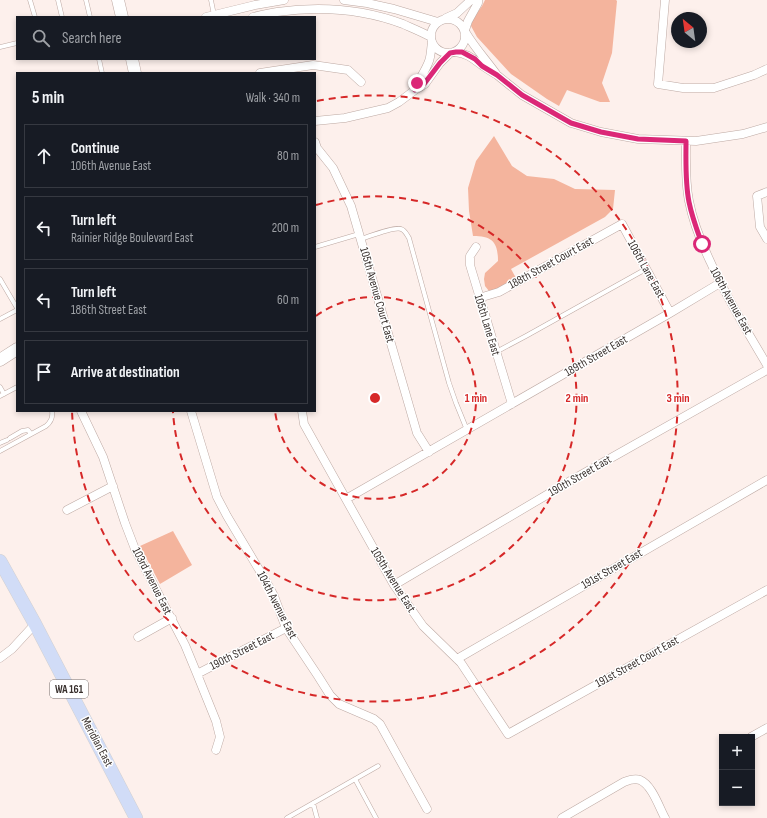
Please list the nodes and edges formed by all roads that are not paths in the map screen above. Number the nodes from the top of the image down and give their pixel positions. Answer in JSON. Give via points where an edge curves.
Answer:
{"nodes":[{"id":1,"x":30,"y":0,"type":"edge"},
{"id":2,"x":58,"y":0,"type":"edge"},
{"id":3,"x":86,"y":0,"type":"edge"},
{"id":4,"x":118,"y":0,"type":"edge"},
{"id":5,"x":210,"y":0,"type":"edge"},
{"id":6,"x":284,"y":0,"type":"edge"},
{"id":7,"x":344,"y":0,"type":"edge"},
{"id":8,"x":471,"y":0,"type":"edge"},
{"id":9,"x":478,"y":0,"type":"edge"},
{"id":10,"x":665,"y":0,"type":"edge"},
{"id":11,"x":35,"y":16,"type":"edge"},
{"id":12,"x":62,"y":16,"type":"edge"},
{"id":13,"x":90,"y":16,"type":"edge"},
{"id":14,"x":122,"y":16,"type":"edge"},
{"id":15,"x":210,"y":16,"type":"edge"},
{"id":16,"x":258,"y":16,"type":"edge"},
{"id":17,"x":446,"y":18,"type":"junction"},
{"id":18,"x":438,"y":22,"type":"junction"},
{"id":19,"x":465,"y":32,"type":"junction"},
{"id":20,"x":432,"y":39,"type":"junction"},
{"id":21,"x":16,"y":43,"type":"edge"},
{"id":22,"x":0,"y":47,"type":"edge"},
{"id":23,"x":453,"y":52,"type":"junction"},
{"id":24,"x":99,"y":60,"type":"edge"},
{"id":25,"x":132,"y":60,"type":"edge"},
{"id":26,"x":767,"y":69,"type":"edge"},
{"id":27,"x":102,"y":72,"type":"edge"},
{"id":28,"x":135,"y":72,"type":"edge"},
{"id":29,"x":268,"y":72,"type":"edge"},
{"id":30,"x":497,"y":75,"type":"junction"},
{"id":31,"x":361,"y":82,"type":"dead end"},
{"id":32,"x":415,"y":90,"type":"junction"},
{"id":33,"x":316,"y":121,"type":"edge"},
{"id":34,"x":767,"y":127,"type":"edge"},
{"id":35,"x":686,"y":141,"type":"junction"},
{"id":36,"x":316,"y":145,"type":"edge"},
{"id":37,"x":767,"y":192,"type":"edge"},
{"id":38,"x":622,"y":224,"type":"joint"},
{"id":39,"x":360,"y":237,"type":"junction"},
{"id":40,"x":767,"y":239,"type":"edge"},
{"id":41,"x":316,"y":247,"type":"edge"},
{"id":42,"x":476,"y":247,"type":"dead end"},
{"id":43,"x":646,"y":269,"type":"junction"},
{"id":44,"x":0,"y":279,"type":"edge"},
{"id":45,"x":720,"y":283,"type":"junction"},
{"id":46,"x":479,"y":298,"type":"junction"},
{"id":47,"x":16,"y":307,"type":"edge"},
{"id":48,"x":16,"y":310,"type":"edge"},
{"id":49,"x":670,"y":313,"type":"junction"},
{"id":50,"x":0,"y":319,"type":"edge"},
{"id":51,"x":16,"y":349,"type":"edge"},
{"id":52,"x":496,"y":352,"type":"junction"},
{"id":53,"x":0,"y":360,"type":"edge"},
{"id":54,"x":767,"y":365,"type":"edge"},
{"id":55,"x":767,"y":370,"type":"edge"},
{"id":56,"x":0,"y":387,"type":"edge"},
{"id":57,"x":16,"y":387,"type":"edge"},
{"id":58,"x":2,"y":395,"type":"edge"},
{"id":59,"x":512,"y":404,"type":"junction"},
{"id":60,"x":52,"y":412,"type":"edge"},
{"id":61,"x":81,"y":412,"type":"edge"},
{"id":62,"x":191,"y":412,"type":"edge"},
{"id":63,"x":302,"y":412,"type":"edge"},
{"id":64,"x":467,"y":430,"type":"junction"},
{"id":65,"x":31,"y":434,"type":"junction"},
{"id":66,"x":0,"y":443,"type":"edge"},
{"id":67,"x":0,"y":451,"type":"edge"},
{"id":68,"x":429,"y":452,"type":"junction"},
{"id":69,"x":767,"y":480,"type":"edge"},
{"id":70,"x":113,"y":486,"type":"junction"},
{"id":71,"x":346,"y":500,"type":"junction"},
{"id":72,"x":67,"y":510,"type":"dead end"},
{"id":73,"x":0,"y":560,"type":"edge"},
{"id":74,"x":394,"y":585,"type":"junction"},
{"id":75,"x":767,"y":590,"type":"edge"},
{"id":76,"x":172,"y":618,"type":"junction"},
{"id":77,"x":35,"y":624,"type":"junction"},
{"id":78,"x":286,"y":628,"type":"junction"},
{"id":79,"x":138,"y":637,"type":"dead end"},
{"id":80,"x":0,"y":658,"type":"edge"},
{"id":81,"x":457,"y":658,"type":"junction"},
{"id":82,"x":197,"y":674,"type":"junction"},
{"id":83,"x":767,"y":728,"type":"edge"},
{"id":84,"x":508,"y":734,"type":"joint"},
{"id":85,"x":755,"y":735,"type":"edge"},
{"id":86,"x":216,"y":750,"type":"dead end"},
{"id":87,"x":378,"y":766,"type":"dead end"},
{"id":88,"x":355,"y":779,"type":"junction"},
{"id":89,"x":313,"y":803,"type":"junction"},
{"id":90,"x":427,"y":809,"type":"dead end"},
{"id":91,"x":136,"y":818,"type":"edge"},
{"id":92,"x":287,"y":818,"type":"edge"},
{"id":93,"x":317,"y":818,"type":"edge"},
{"id":94,"x":376,"y":818,"type":"edge"},
{"id":95,"x":562,"y":818,"type":"edge"},
{"id":96,"x":664,"y":818,"type":"edge"}],
"edges":[{"from":1,"to":11,"type":"lane"},
{"from":2,"to":12,"type":"lane"},
{"from":3,"to":13,"type":"lane"},
{"from":4,"to":14,"type":"street"},
{"from":5,"to":15,"type":"lane"},
{"from":6,"to":15,"type":"street"},
{"from":7,"to":18,"type":"street","via":[[394,9]]},
{"from":8,"to":17,"type":"street","via":[[457,13]]},
{"from":9,"to":19,"type":"street"},
{"from":10,"to":26,"type":"street","via":[[658,84],[682,88],[714,88]]},
{"from":16,"to":20,"type":"street","via":[[308,9],[341,10],[370,14],[396,22]]},
{"from":17,"to":18,"type":"street"},
{"from":17,"to":19,"type":"street","via":[[458,21]]},
{"from":18,"to":20,"type":"street","via":[[432,31]]},
{"from":19,"to":23,"type":"street","via":[[464,44]]},
{"from":19,"to":30,"type":"street"},
{"from":20,"to":23,"type":"street","via":[[439,51]]},
{"from":20,"to":32,"type":"street","via":[[429,61]]},
{"from":21,"to":22,"type":"lane"},
{"from":23,"to":30,"type":"street","via":[[471,56]]},
{"from":23,"to":32,"type":"street","via":[[440,63],[424,84]]},
{"from":24,"to":27,"type":"lane"},
{"from":25,"to":28,"type":"street"},
{"from":29,"to":31,"type":"street","via":[[313,66],[348,70]]},
{"from":30,"to":35,"type":"street","via":[[522,95],[571,123],[638,139]]},
{"from":32,"to":33,"type":"street","via":[[388,108],[345,118]]},
{"from":34,"to":35,"type":"street","via":[[743,134]]},
{"from":35,"to":45,"type":"street","name":"106th Avenue East","via":[[689,201],[702,244]]},
{"from":36,"to":39,"type":"street","name":"105th Avenue Court East","via":[[333,168],[351,206]]},
{"from":37,"to":40,"type":"street","via":[[758,196],[760,227]]},
{"from":38,"to":43,"type":"street","name":"106th Lane East"},
{"from":38,"to":46,"type":"street","name":"188th Street Court East","via":[[499,292]]},
{"from":39,"to":41,"type":"lane"},
{"from":39,"to":64,"type":"lane","via":[[398,228],[403,229],[409,238],[449,383]]},
{"from":39,"to":68,"type":"street","name":"105th Avenue Court East","via":[[418,433]]},
{"from":42,"to":46,"type":"street","name":"105th Lane East","via":[[470,256],[470,265]]},
{"from":43,"to":49,"type":"street","name":"106th Lane East"},
{"from":43,"to":52,"type":"lane"},
{"from":44,"to":47,"type":"lane"},
{"from":45,"to":49,"type":"street","name":"189th Street East"},
{"from":45,"to":54,"type":"street","name":"106th Avenue East"},
{"from":46,"to":52,"type":"street","name":"105th Lane East"},
{"from":48,"to":50,"type":"lane"},
{"from":49,"to":59,"type":"street","name":"189th Street East"},
{"from":51,"to":53,"type":"street"},
{"from":52,"to":59,"type":"street","name":"105th Lane East"},
{"from":55,"to":74,"type":"street","name":"190th Street East","via":[[572,480]]},
{"from":56,"to":58,"type":"lane"},
{"from":57,"to":58,"type":"lane"},
{"from":59,"to":64,"type":"street","name":"189th Street East"},
{"from":60,"to":65,"type":"lane","via":[[49,423]]},
{"from":61,"to":70,"type":"street","name":"103rd Avenue East"},
{"from":62,"to":78,"type":"street","name":"104th Avenue East","via":[[217,497],[274,596]]},
{"from":63,"to":71,"type":"street","name":"105th Avenue East","via":[[304,424]]},
{"from":64,"to":68,"type":"street","name":"189th Street East"},
{"from":65,"to":66,"type":"lane","via":[[24,430]]},
{"from":65,"to":67,"type":"lane"},
{"from":68,"to":71,"type":"street","name":"189th Street East"},
{"from":69,"to":81,"type":"street","name":"191st Street East"},
{"from":70,"to":72,"type":"street"},
{"from":70,"to":76,"type":"street","name":"103rd Avenue East","via":[[135,549]]},
{"from":71,"to":74,"type":"street","name":"105th Avenue East"},
{"from":73,"to":77,"type":"main road","name":"Meridian East","number":"WA 161"},
{"from":74,"to":81,"type":"street","name":"105th Avenue East","via":[[423,626]]},
{"from":75,"to":84,"type":"street","name":"191st Street Court East"},
{"from":76,"to":79,"type":"street"},
{"from":76,"to":82,"type":"street","name":"103rd Avenue East"},
{"from":77,"to":80,"type":"street"},
{"from":77,"to":91,"type":"main road","name":"Meridian East","number":"WA 161"},
{"from":78,"to":82,"type":"street","name":"190th Street East"},
{"from":78,"to":90,"type":"street","name":"104th Avenue East","via":[[330,696],[339,704],[380,724]]},
{"from":81,"to":84,"type":"street","name":"105th Avenue East"},
{"from":82,"to":86,"type":"street","name":"103rd Avenue East","via":[[216,721],[220,738]]},
{"from":83,"to":85,"type":"street"},
{"from":87,"to":88,"type":"lane"},
{"from":88,"to":89,"type":"lane"},
{"from":88,"to":94,"type":"lane"},
{"from":89,"to":92,"type":"lane"},
{"from":89,"to":93,"type":"lane"},
{"from":95,"to":96,"type":"street","via":[[624,782],[634,779],[640,780],[651,790]]}]}
